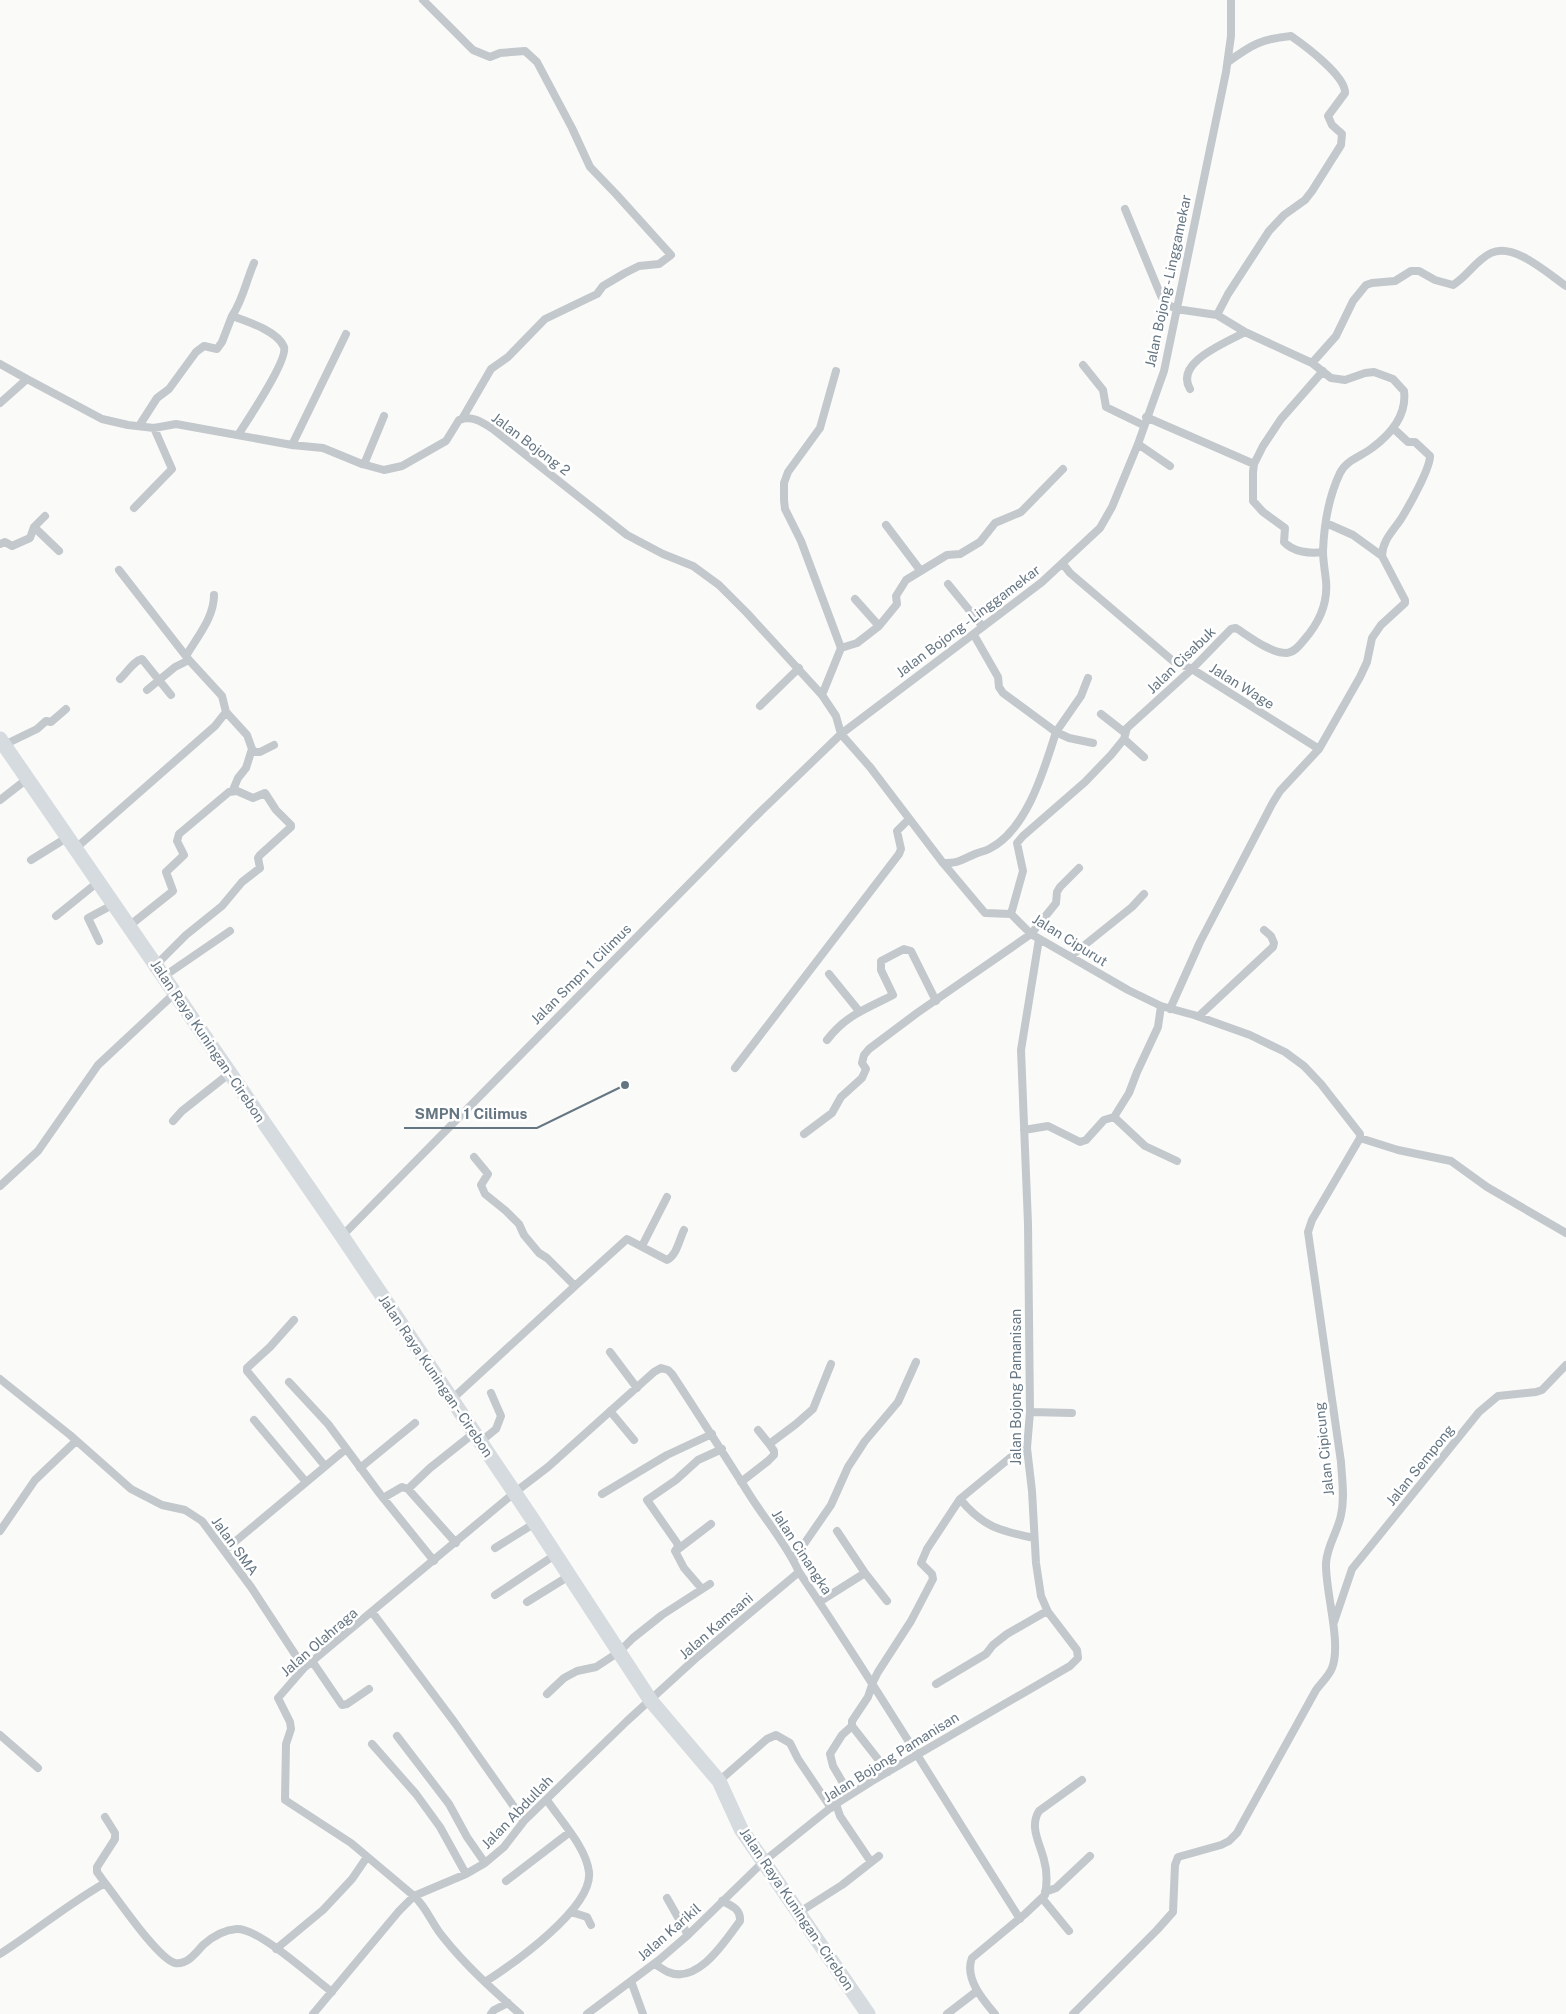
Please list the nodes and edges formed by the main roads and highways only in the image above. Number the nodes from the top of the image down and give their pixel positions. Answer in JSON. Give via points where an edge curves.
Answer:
{"nodes":[{"id":1,"x":2,"y":742,"type":"edge"},
{"id":2,"x":868,"y":2014,"type":"edge"}],
"edges":[{"from":1,"to":2,"type":"highway","name":"Jalan Raya Kuningan - Cirebon","via":[[342,1236],[651,1701],[719,1781],[741,1829]]}]}
